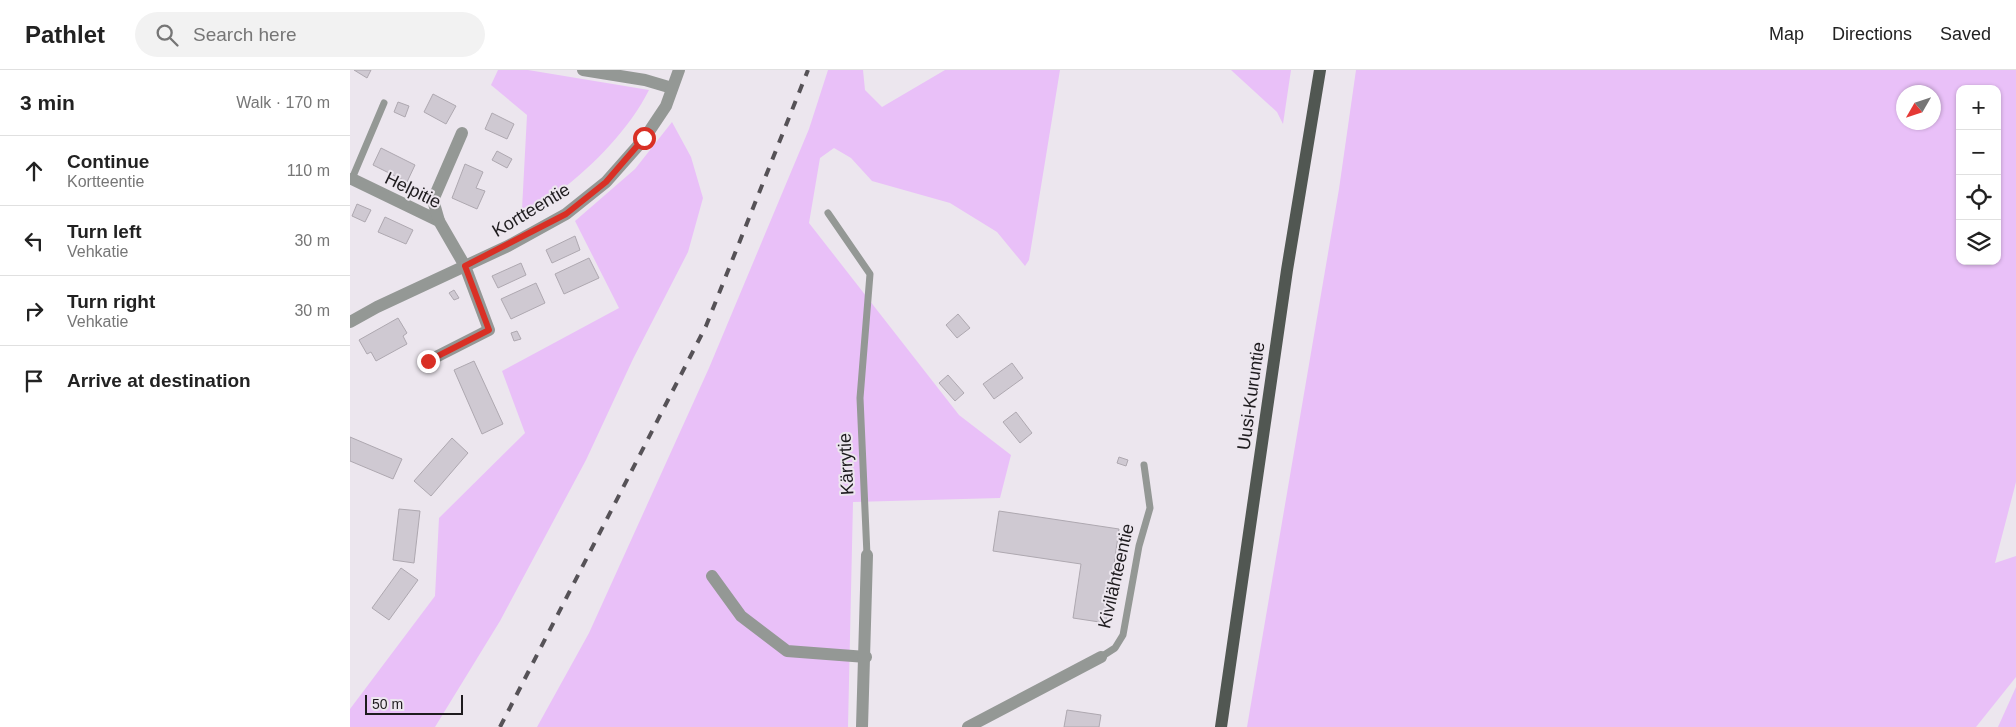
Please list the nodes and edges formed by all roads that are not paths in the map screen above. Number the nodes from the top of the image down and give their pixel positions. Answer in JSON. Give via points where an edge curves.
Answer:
{"nodes":[{"id":1,"x":583,"y":70,"type":"edge"},
{"id":2,"x":680,"y":70,"type":"edge"},
{"id":3,"x":1320,"y":70,"type":"edge"},
{"id":4,"x":672,"y":88,"type":"junction"},
{"id":5,"x":384,"y":103,"type":"dead end"},
{"id":6,"x":462,"y":134,"type":"dead end"},
{"id":7,"x":351,"y":182,"type":"edge"},
{"id":8,"x":828,"y":214,"type":"dead end"},
{"id":9,"x":439,"y":221,"type":"junction"},
{"id":10,"x":465,"y":266,"type":"junction"},
{"id":11,"x":350,"y":322,"type":"edge"},
{"id":12,"x":428,"y":361,"type":"dead end"},
{"id":13,"x":1144,"y":465,"type":"dead end"},
{"id":14,"x":867,"y":555,"type":"joint"},
{"id":15,"x":712,"y":576,"type":"dead end"},
{"id":16,"x":1101,"y":656,"type":"joint"},
{"id":17,"x":866,"y":657,"type":"junction"},
{"id":18,"x":862,"y":727,"type":"edge"},
{"id":19,"x":968,"y":727,"type":"edge"},
{"id":20,"x":1221,"y":727,"type":"edge"}],
"edges":[{"from":1,"to":4,"type":"street"},
{"from":2,"to":4,"type":"street","name":"Kortteentie"},
{"from":3,"to":20,"type":"main road","name":"Uusi-Kuruntie","via":[[1287,270]]},
{"from":4,"to":10,"type":"street","name":"Kortteentie","via":[[666,106],[644,138],[606,182],[566,214]]},
{"from":5,"to":7,"type":"lane"},
{"from":6,"to":9,"type":"street","via":[[433,200]]},
{"from":7,"to":9,"type":"street","name":"Helpitie"},
{"from":8,"to":14,"type":"lane","name":"Kärrytie","via":[[870,274],[860,398]]},
{"from":9,"to":10,"type":"street","name":"Helpitie"},
{"from":10,"to":11,"type":"street","name":"Kortteentie"},
{"from":10,"to":12,"type":"street","name":"Helpitie","via":[[489,330]]},
{"from":13,"to":16,"type":"lane","name":"Kivilähteentie","via":[[1150,508],[1139,546],[1123,635],[1115,648]]},
{"from":14,"to":17,"type":"street","name":"Kärrytie"},
{"from":15,"to":17,"type":"street","via":[[741,616],[787,651]]},
{"from":16,"to":19,"type":"street","name":"Kivilähteentie"},
{"from":17,"to":18,"type":"street","name":"Kärrytie"}]}
